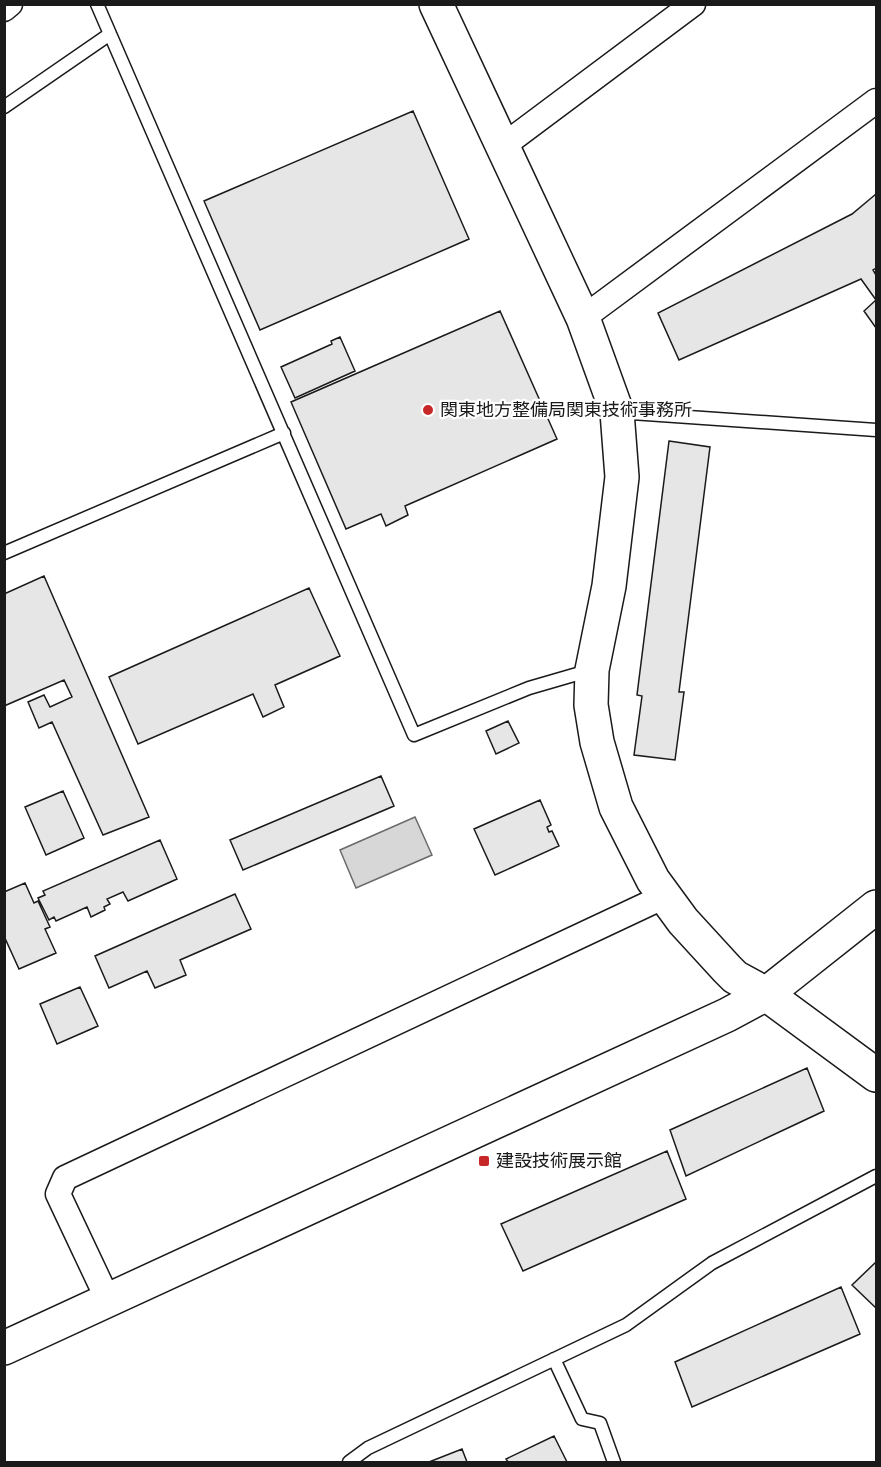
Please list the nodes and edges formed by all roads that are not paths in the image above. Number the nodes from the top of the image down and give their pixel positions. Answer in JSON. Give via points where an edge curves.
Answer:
{"nodes":[{"id":1,"x":10,"y":4,"type":"edge"},
{"id":2,"x":97,"y":4,"type":"edge"},
{"id":3,"x":436,"y":4,"type":"edge"},
{"id":4,"x":693,"y":4,"type":"edge"},
{"id":5,"x":4,"y":9,"type":"edge"},
{"id":6,"x":110,"y":34,"type":"junction"},
{"id":7,"x":876,"y":101,"type":"edge"},
{"id":8,"x":4,"y":107,"type":"edge"},
{"id":9,"x":503,"y":146,"type":"junction"},
{"id":10,"x":583,"y":318,"type":"junction"},
{"id":11,"x":617,"y":412,"type":"junction"},
{"id":12,"x":876,"y":430,"type":"edge"},
{"id":13,"x":284,"y":433,"type":"junction"},
{"id":14,"x":4,"y":553,"type":"edge"},
{"id":15,"x":592,"y":670,"type":"junction"},
{"id":16,"x":665,"y":896,"type":"junction"},
{"id":17,"x":876,"y":907,"type":"edge"},
{"id":18,"x":766,"y":994,"type":"junction"},
{"id":19,"x":876,"y":1075,"type":"edge"},
{"id":20,"x":876,"y":1176,"type":"edge"},
{"id":21,"x":108,"y":1300,"type":"junction"},
{"id":22,"x":4,"y":1348,"type":"edge"},
{"id":23,"x":554,"y":1359,"type":"junction"},
{"id":24,"x":350,"y":1462,"type":"edge"},
{"id":25,"x":614,"y":1462,"type":"edge"}],
"edges":[{"from":1,"to":5,"type":"street"},
{"from":2,"to":6,"type":"lane"},
{"from":3,"to":9,"type":"street"},
{"from":4,"to":9,"type":"street"},
{"from":6,"to":8,"type":"lane"},
{"from":6,"to":13,"type":"lane"},
{"from":7,"to":10,"type":"street"},
{"from":9,"to":10,"type":"street"},
{"from":10,"to":11,"type":"street"},
{"from":11,"to":12,"type":"lane"},
{"from":11,"to":15,"type":"street","via":[[622,477],[609,586]]},
{"from":13,"to":14,"type":"lane"},
{"from":13,"to":15,"type":"lane","via":[[414,735],[529,688]]},
{"from":15,"to":16,"type":"street","via":[[591,705],[597,742],[616,807]]},
{"from":16,"to":18,"type":"street","via":[[735,977]]},
{"from":16,"to":21,"type":"street","via":[[65,1178],[58,1194]]},
{"from":17,"to":18,"type":"street"},
{"from":18,"to":19,"type":"street"},
{"from":18,"to":21,"type":"street"},
{"from":20,"to":23,"type":"lane","via":[[712,1263],[626,1325]]},
{"from":21,"to":22,"type":"street"},
{"from":23,"to":24,"type":"lane","via":[[368,1448]]},
{"from":23,"to":25,"type":"lane","via":[[582,1419],[600,1423]]}]}
